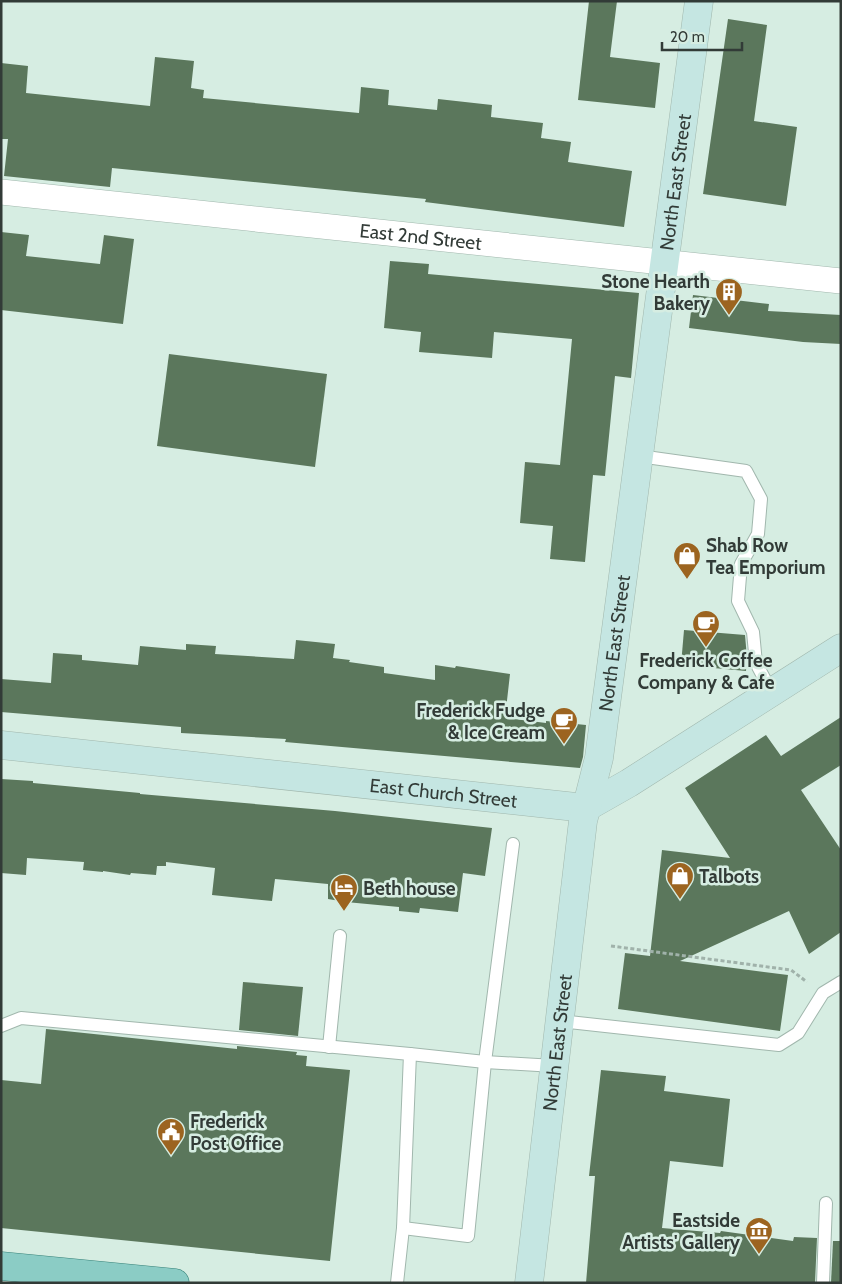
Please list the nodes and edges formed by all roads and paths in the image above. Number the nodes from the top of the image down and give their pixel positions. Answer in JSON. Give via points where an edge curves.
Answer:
{"nodes":[{"id":1,"x":699,"y":1,"type":"edge"},
{"id":2,"x":1,"y":192,"type":"edge"},
{"id":3,"x":665,"y":262,"type":"junction"},
{"id":4,"x":841,"y":281,"type":"edge"},
{"id":5,"x":639,"y":456,"type":"junction"},
{"id":6,"x":841,"y":648,"type":"edge"},
{"id":7,"x":772,"y":692,"type":"junction"},
{"id":8,"x":1,"y":745,"type":"edge"},
{"id":9,"x":585,"y":808,"type":"junction"},
{"id":10,"x":513,"y":844,"type":"dead end"},
{"id":11,"x":340,"y":936,"type":"dead end"},
{"id":12,"x":611,"y":946,"type":"dead end"},
{"id":13,"x":841,"y":982,"type":"edge"},
{"id":14,"x":823,"y":993,"type":"junction"},
{"id":15,"x":560,"y":1020,"type":"junction"},
{"id":16,"x":1,"y":1026,"type":"edge"},
{"id":17,"x":329,"y":1047,"type":"junction"},
{"id":18,"x":410,"y":1054,"type":"junction"},
{"id":19,"x":486,"y":1062,"type":"junction"},
{"id":20,"x":555,"y":1066,"type":"junction"},
{"id":21,"x":826,"y":1203,"type":"dead end"},
{"id":22,"x":402,"y":1228,"type":"junction"},
{"id":23,"x":1,"y":1266,"type":"edge"},
{"id":24,"x":175,"y":1283,"type":"edge"},
{"id":25,"x":397,"y":1283,"type":"edge"},
{"id":26,"x":529,"y":1283,"type":"edge"},
{"id":27,"x":823,"y":1283,"type":"edge"}],
"edges":[{"from":1,"to":3,"type":"main road","name":"North East Street"},
{"from":2,"to":3,"type":"street","name":"East 2nd Street"},
{"from":3,"to":4,"type":"street","name":"East 2nd Street"},
{"from":3,"to":5,"type":"main road","name":"North East Street"},
{"from":5,"to":7,"type":"lane","via":[[746,472],[750,478],[761,499],[759,525],[758,534],[741,564],[738,601],[753,632],[756,663]]},
{"from":5,"to":9,"type":"main road","name":"North East Street","via":[[599,758]]},
{"from":6,"to":7,"type":"main road"},
{"from":7,"to":9,"type":"main road","via":[[630,784]]},
{"from":8,"to":9,"type":"main road","name":"East Church Street"},
{"from":9,"to":15,"type":"main road","name":"North East Street"},
{"from":10,"to":19,"type":"lane"},
{"from":11,"to":17,"type":"lane"},
{"from":12,"to":14,"type":"path","via":[[791,970]]},
{"from":13,"to":14,"type":"lane"},
{"from":14,"to":15,"type":"lane","via":[[798,1033],[779,1045]]},
{"from":15,"to":20,"type":"main road","name":"North East Street"},
{"from":16,"to":17,"type":"lane","via":[[21,1018]]},
{"from":17,"to":18,"type":"lane"},
{"from":18,"to":19,"type":"lane"},
{"from":18,"to":22,"type":"lane"},
{"from":19,"to":20,"type":"lane"},
{"from":19,"to":22,"type":"lane","via":[[468,1236]]},
{"from":20,"to":26,"type":"main road","name":"North East Street"},
{"from":21,"to":27,"type":"lane"},
{"from":22,"to":25,"type":"lane"},
{"from":23,"to":24,"type":"main road"}]}
